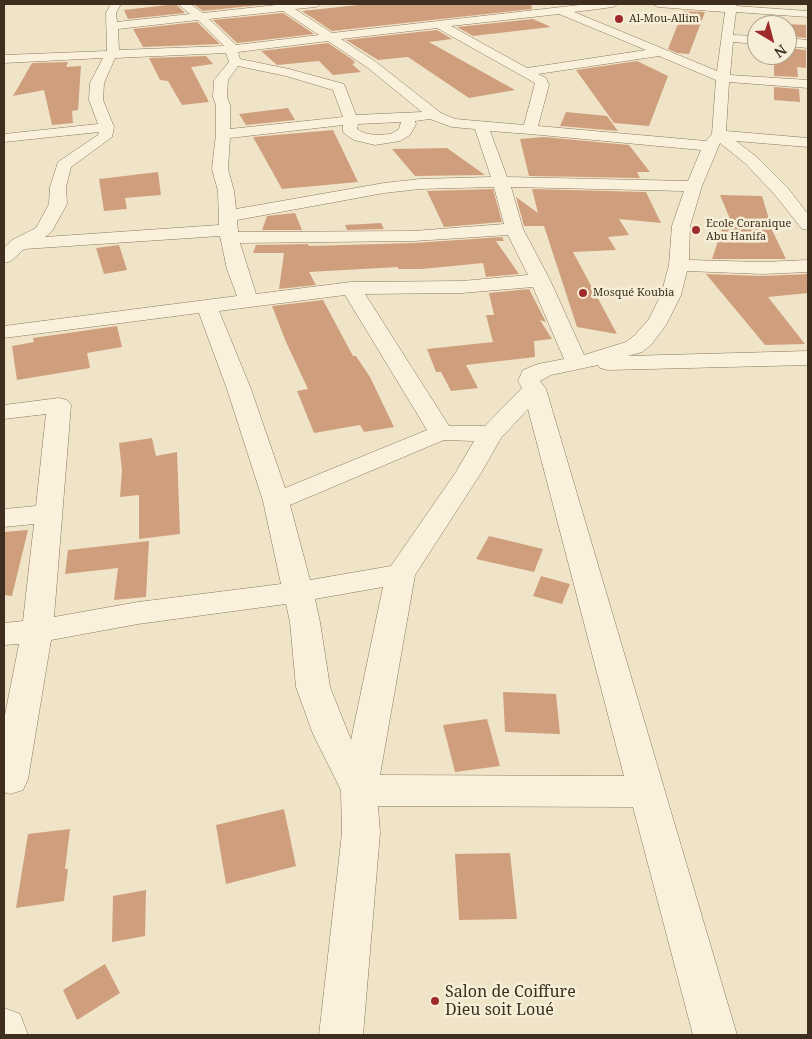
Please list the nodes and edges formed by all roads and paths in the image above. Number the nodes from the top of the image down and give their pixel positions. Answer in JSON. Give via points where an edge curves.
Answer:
{"nodes":[{"id":1,"x":116,"y":4,"type":"edge"},
{"id":2,"x":183,"y":4,"type":"edge"},
{"id":3,"x":316,"y":4,"type":"edge"},
{"id":4,"x":545,"y":4,"type":"edge"},
{"id":5,"x":613,"y":4,"type":"edge"},
{"id":6,"x":658,"y":4,"type":"edge"},
{"id":7,"x":283,"y":5,"type":"edge"},
{"id":8,"x":731,"y":6,"type":"edge"},
{"id":9,"x":560,"y":10,"type":"junction"},
{"id":10,"x":808,"y":14,"type":"edge"},
{"id":11,"x":200,"y":16,"type":"junction"},
{"id":12,"x":438,"y":24,"type":"junction"},
{"id":13,"x":112,"y":26,"type":"junction"},
{"id":14,"x":330,"y":37,"type":"junction"},
{"id":15,"x":726,"y":38,"type":"junction"},
{"id":16,"x":747,"y":39,"type":"edge"},
{"id":17,"x":660,"y":52,"type":"junction"},
{"id":18,"x":110,"y":55,"type":"junction"},
{"id":19,"x":232,"y":55,"type":"junction"},
{"id":20,"x":4,"y":59,"type":"edge"},
{"id":21,"x":528,"y":72,"type":"junction"},
{"id":22,"x":722,"y":78,"type":"junction"},
{"id":23,"x":808,"y":84,"type":"edge"},
{"id":24,"x":436,"y":116,"type":"junction"},
{"id":25,"x":407,"y":117,"type":"junction"},
{"id":26,"x":351,"y":120,"type":"junction"},
{"id":27,"x":481,"y":127,"type":"junction"},
{"id":28,"x":107,"y":128,"type":"junction"},
{"id":29,"x":530,"y":130,"type":"junction"},
{"id":30,"x":223,"y":134,"type":"junction"},
{"id":31,"x":4,"y":138,"type":"edge"},
{"id":32,"x":715,"y":140,"type":"junction"},
{"id":33,"x":808,"y":142,"type":"edge"},
{"id":34,"x":501,"y":182,"type":"junction"},
{"id":35,"x":694,"y":186,"type":"junction"},
{"id":36,"x":799,"y":190,"type":"dead end"},
{"id":37,"x":781,"y":191,"type":"junction"},
{"id":38,"x":808,"y":226,"type":"edge"},
{"id":39,"x":229,"y":228,"type":"junction"},
{"id":40,"x":514,"y":229,"type":"junction"},
{"id":41,"x":11,"y":246,"type":"edge"},
{"id":42,"x":4,"y":257,"type":"edge"},
{"id":43,"x":679,"y":265,"type":"junction"},
{"id":44,"x":808,"y":266,"type":"edge"},
{"id":45,"x":540,"y":280,"type":"junction"},
{"id":46,"x":351,"y":288,"type":"junction"},
{"id":47,"x":248,"y":300,"type":"junction"},
{"id":48,"x":207,"y":307,"type":"junction"},
{"id":49,"x":4,"y":332,"type":"edge"},
{"id":50,"x":808,"y":358,"type":"edge"},
{"id":51,"x":576,"y":364,"type":"junction"},
{"id":52,"x":534,"y":389,"type":"junction"},
{"id":53,"x":4,"y":412,"type":"edge"},
{"id":54,"x":442,"y":433,"type":"junction"},
{"id":55,"x":490,"y":434,"type":"junction"},
{"id":56,"x":276,"y":501,"type":"junction"},
{"id":57,"x":48,"y":514,"type":"junction"},
{"id":58,"x":4,"y":518,"type":"edge"},
{"id":59,"x":400,"y":574,"type":"junction"},
{"id":60,"x":298,"y":592,"type":"junction"},
{"id":61,"x":37,"y":631,"type":"junction"},
{"id":62,"x":4,"y":634,"type":"edge"},
{"id":63,"x":10,"y":783,"type":"edge"},
{"id":64,"x":358,"y":790,"type":"junction"},
{"id":65,"x":647,"y":791,"type":"junction"},
{"id":66,"x":4,"y":1030,"type":"edge"},
{"id":67,"x":6,"y":1035,"type":"edge"},
{"id":68,"x":341,"y":1035,"type":"edge"},
{"id":69,"x":715,"y":1035,"type":"edge"}],
"edges":[{"from":1,"to":13,"type":"street","via":[[111,13]]},
{"from":2,"to":11,"type":"street"},
{"from":3,"to":7,"type":"street"},
{"from":4,"to":9,"type":"street"},
{"from":5,"to":9,"type":"street"},
{"from":6,"to":8,"type":"street"},
{"from":7,"to":11,"type":"street"},
{"from":7,"to":14,"type":"street"},
{"from":8,"to":10,"type":"street"},
{"from":8,"to":15,"type":"street"},
{"from":9,"to":12,"type":"street"},
{"from":9,"to":17,"type":"street"},
{"from":11,"to":13,"type":"street"},
{"from":11,"to":19,"type":"street","via":[[230,44]]},
{"from":12,"to":14,"type":"street"},
{"from":12,"to":21,"type":"street"},
{"from":13,"to":18,"type":"street","via":[[114,48]]},
{"from":14,"to":19,"type":"street","via":[[282,43]]},
{"from":14,"to":24,"type":"street"},
{"from":15,"to":16,"type":"street"},
{"from":15,"to":22,"type":"street"},
{"from":17,"to":21,"type":"street"},
{"from":17,"to":22,"type":"street"},
{"from":18,"to":19,"type":"street"},
{"from":18,"to":20,"type":"street"},
{"from":18,"to":28,"type":"street","via":[[97,83],[96,100]]},
{"from":19,"to":26,"type":"street","via":[[339,87]]},
{"from":19,"to":30,"type":"street","via":[[221,80]]},
{"from":21,"to":29,"type":"street","via":[[541,80],[542,85]]},
{"from":22,"to":23,"type":"street"},
{"from":22,"to":32,"type":"street"},
{"from":24,"to":25,"type":"street"},
{"from":24,"to":27,"type":"street","via":[[458,125]]},
{"from":25,"to":26,"type":"street"},
{"from":25,"to":26,"type":"street","via":[[409,124],[405,132],[395,138],[381,140],[353,135]]},
{"from":26,"to":30,"type":"street"},
{"from":27,"to":29,"type":"street"},
{"from":27,"to":34,"type":"street"},
{"from":28,"to":31,"type":"street"},
{"from":28,"to":41,"type":"street","via":[[105,137],[64,165],[58,187],[58,204],[44,231]]},
{"from":29,"to":32,"type":"street"},
{"from":30,"to":39,"type":"street","via":[[220,169],[226,191]]},
{"from":32,"to":33,"type":"street"},
{"from":32,"to":35,"type":"street"},
{"from":32,"to":37,"type":"street","via":[[752,161]]},
{"from":34,"to":35,"type":"street"},
{"from":34,"to":39,"type":"street","via":[[411,185]]},
{"from":34,"to":40,"type":"street"},
{"from":35,"to":43,"type":"street","via":[[681,226]]},
{"from":36,"to":37,"type":"street"},
{"from":37,"to":38,"type":"street"},
{"from":39,"to":40,"type":"street","via":[[414,236]]},
{"from":39,"to":41,"type":"street"},
{"from":39,"to":47,"type":"street","via":[[237,270]]},
{"from":40,"to":45,"type":"street"},
{"from":41,"to":42,"type":"street"},
{"from":43,"to":44,"type":"street"},
{"from":43,"to":51,"type":"street","via":[[659,321],[643,340],[634,347]]},
{"from":45,"to":46,"type":"street","via":[[462,287]]},
{"from":45,"to":51,"type":"street"},
{"from":46,"to":47,"type":"street"},
{"from":46,"to":54,"type":"street"},
{"from":47,"to":48,"type":"street"},
{"from":48,"to":49,"type":"street"},
{"from":48,"to":56,"type":"street","via":[[239,389]]},
{"from":50,"to":51,"type":"street"},
{"from":51,"to":52,"type":"street","via":[[531,375],[528,381]]},
{"from":52,"to":55,"type":"street"},
{"from":52,"to":65,"type":"street"},
{"from":53,"to":57,"type":"street","via":[[59,405]]},
{"from":54,"to":55,"type":"street"},
{"from":54,"to":56,"type":"street"},
{"from":55,"to":59,"type":"street","via":[[468,473]]},
{"from":56,"to":60,"type":"street"},
{"from":57,"to":58,"type":"street"},
{"from":57,"to":61,"type":"street"},
{"from":59,"to":60,"type":"street"},
{"from":59,"to":64,"type":"street"},
{"from":60,"to":61,"type":"street","via":[[138,612]]},
{"from":60,"to":64,"type":"street","via":[[314,687],[330,734]]},
{"from":61,"to":62,"type":"street"},
{"from":61,"to":63,"type":"street"},
{"from":64,"to":65,"type":"street"},
{"from":64,"to":68,"type":"street","via":[[361,833]]},
{"from":65,"to":69,"type":"street"},
{"from":66,"to":67,"type":"street"}]}
